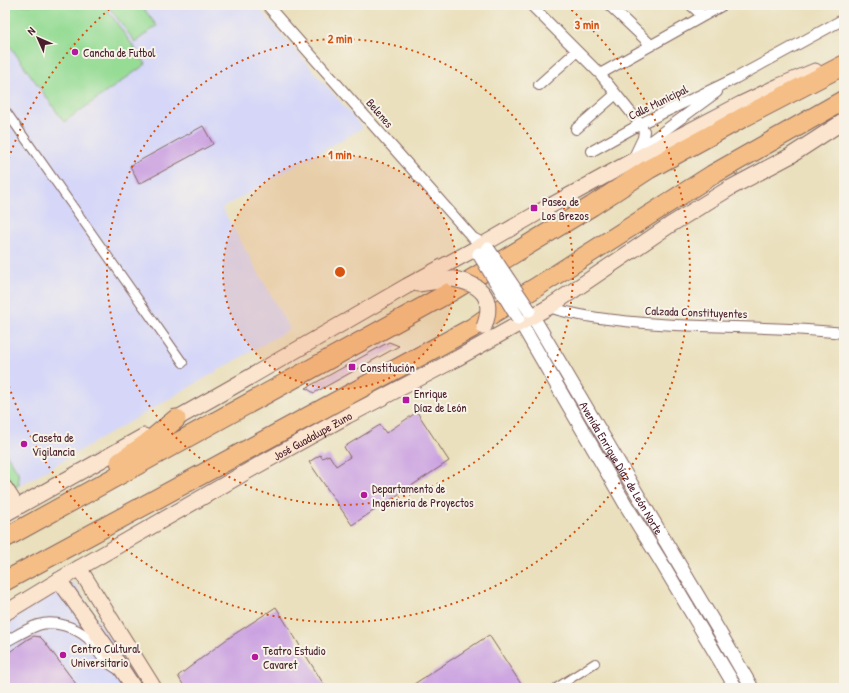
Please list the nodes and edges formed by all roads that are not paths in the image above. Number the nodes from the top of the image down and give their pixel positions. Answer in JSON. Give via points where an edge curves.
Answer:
{"nodes":[{"id":1,"x":267,"y":5,"type":"edge"},
{"id":2,"x":531,"y":5,"type":"edge"},
{"id":3,"x":609,"y":5,"type":"edge"},
{"id":4,"x":691,"y":5,"type":"edge"},
{"id":5,"x":723,"y":5,"type":"edge"},
{"id":6,"x":703,"y":16,"type":"junction"},
{"id":7,"x":844,"y":19,"type":"edge"},
{"id":8,"x":651,"y":45,"type":"junction"},
{"id":9,"x":577,"y":51,"type":"junction"},
{"id":10,"x":844,"y":60,"type":"edge"},
{"id":11,"x":844,"y":65,"type":"edge"},
{"id":12,"x":600,"y":74,"type":"junction"},
{"id":13,"x":736,"y":78,"type":"junction"},
{"id":14,"x":539,"y":85,"type":"dead end"},
{"id":15,"x":616,"y":94,"type":"junction"},
{"id":16,"x":844,"y":100,"type":"edge"},
{"id":17,"x":5,"y":110,"type":"edge"},
{"id":18,"x":844,"y":121,"type":"edge"},
{"id":19,"x":640,"y":124,"type":"junction"},
{"id":20,"x":576,"y":129,"type":"dead end"},
{"id":21,"x":592,"y":151,"type":"dead end"},
{"id":22,"x":635,"y":156,"type":"junction"},
{"id":23,"x":480,"y":247,"type":"junction"},
{"id":24,"x":407,"y":286,"type":"junction"},
{"id":25,"x":549,"y":307,"type":"junction"},
{"id":26,"x":525,"y":317,"type":"junction"},
{"id":27,"x":844,"y":333,"type":"edge"},
{"id":28,"x":454,"y":360,"type":"junction"},
{"id":29,"x":183,"y":363,"type":"dead end"},
{"id":30,"x":176,"y":418,"type":"junction"},
{"id":31,"x":5,"y":488,"type":"edge"},
{"id":32,"x":11,"y":510,"type":"edge"},
{"id":33,"x":5,"y":527,"type":"edge"},
{"id":34,"x":5,"y":538,"type":"edge"},
{"id":35,"x":79,"y":568,"type":"junction"},
{"id":36,"x":59,"y":580,"type":"junction"},
{"id":37,"x":5,"y":581,"type":"edge"},
{"id":38,"x":5,"y":613,"type":"edge"},
{"id":39,"x":5,"y":642,"type":"edge"},
{"id":40,"x":595,"y":663,"type":"dead end"},
{"id":41,"x":130,"y":682,"type":"edge"},
{"id":42,"x":154,"y":688,"type":"edge"},
{"id":43,"x":556,"y":688,"type":"edge"},
{"id":44,"x":736,"y":688,"type":"edge"},
{"id":45,"x":752,"y":688,"type":"edge"}],
"edges":[{"from":1,"to":23,"type":"street","name":"Belenes"},
{"from":2,"to":9,"type":"street"},
{"from":3,"to":8,"type":"street"},
{"from":4,"to":6,"type":"street"},
{"from":5,"to":6,"type":"street"},
{"from":6,"to":8,"type":"street"},
{"from":7,"to":13,"type":"street","name":"Calle Municipal"},
{"from":8,"to":12,"type":"street"},
{"from":9,"to":12,"type":"street"},
{"from":9,"to":14,"type":"street"},
{"from":10,"to":22,"type":"main road","via":[[760,94]]},
{"from":11,"to":34,"type":"highway","via":[[650,169],[452,291]]},
{"from":12,"to":15,"type":"street"},
{"from":13,"to":19,"type":"street","name":"Calle Municipal"},
{"from":13,"to":22,"type":"street","name":"Calle Municipal"},
{"from":15,"to":19,"type":"street"},
{"from":15,"to":20,"type":"street"},
{"from":16,"to":37,"type":"highway","via":[[712,176],[472,328]]},
{"from":17,"to":29,"type":"street"},
{"from":18,"to":25,"type":"main road","name":"José Guadalupe Zuno","via":[[790,156],[676,221]]},
{"from":19,"to":21,"type":"street","name":"Calle Municipal"},
{"from":19,"to":22,"type":"street","via":[[644,131],[643,138]]},
{"from":22,"to":23,"type":"main road"},
{"from":23,"to":24,"type":"main road"},
{"from":23,"to":26,"type":"street","name":"Avenida Enrique Díaz de León Norte","bridge":true},
{"from":24,"to":28,"type":"main road","bridge":true,"via":[[453,279],[462,280],[480,289],[488,311],[484,327],[473,344]]},
{"from":24,"to":30,"type":"main road"},
{"from":25,"to":26,"type":"main road","name":"José Guadalupe Zuno"},
{"from":25,"to":27,"type":"street","name":"Calzada Constituyentes","via":[[611,320],[665,325]]},
{"from":26,"to":28,"type":"main road","name":"José Guadalupe Zuno"},
{"from":26,"to":44,"type":"street","name":"Avenida Enrique Díaz de León Norte","via":[[627,507]]},
{"from":26,"to":45,"type":"street","name":"Avenida Enrique Díaz de León Norte","via":[[642,502]]},
{"from":28,"to":35,"type":"main road","name":"José Guadalupe Zuno","via":[[254,467]]},
{"from":30,"to":32,"type":"main road"},
{"from":30,"to":33,"type":"highway","via":[[146,444],[112,467]]},
{"from":31,"to":32,"type":"main road"},
{"from":35,"to":36,"type":"main road","name":"José Guadalupe Zuno"},
{"from":35,"to":42,"type":"main road"},
{"from":36,"to":38,"type":"main road","name":"José Guadalupe Zuno"},
{"from":36,"to":41,"type":"main road"},
{"from":39,"to":41,"type":"street","via":[[39,625],[63,625],[82,634]]},
{"from":40,"to":43,"type":"street"}]}
